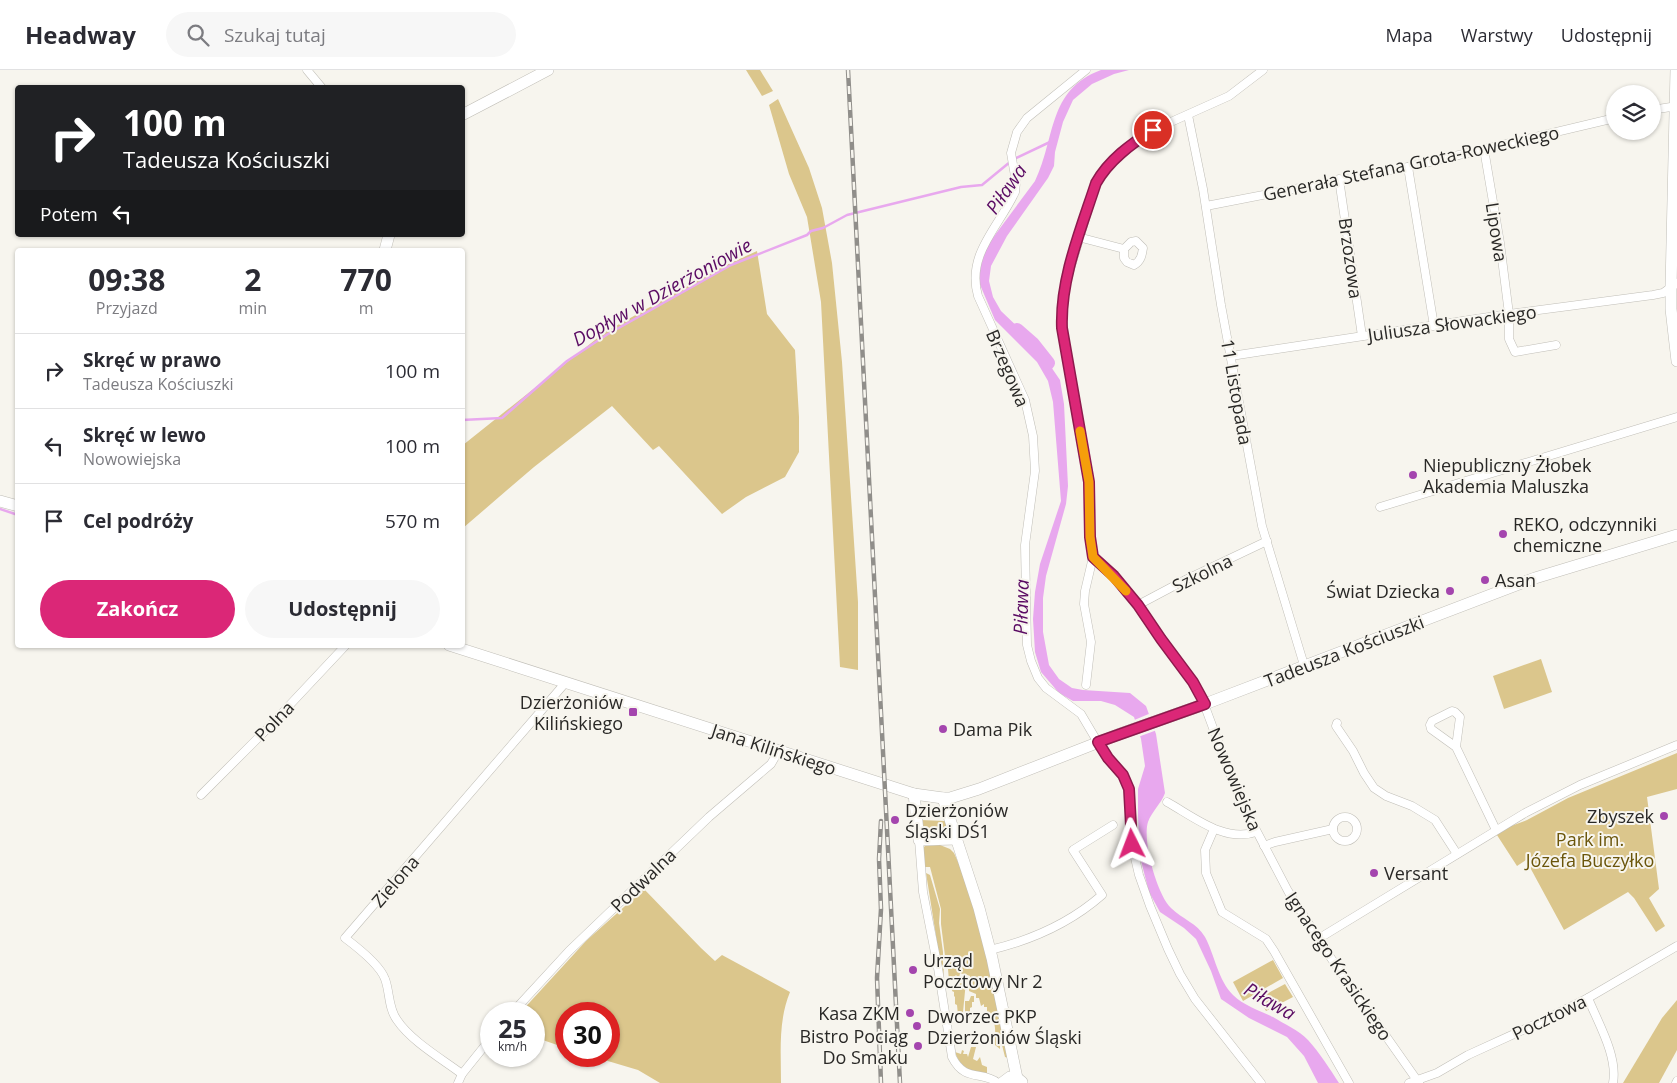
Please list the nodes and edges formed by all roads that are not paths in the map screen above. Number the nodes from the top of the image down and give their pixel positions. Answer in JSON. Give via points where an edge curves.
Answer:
{"nodes":[{"id":1,"x":307,"y":70,"type":"edge"},
{"id":2,"x":548,"y":70,"type":"edge"},
{"id":3,"x":1086,"y":70,"type":"edge"},
{"id":4,"x":1263,"y":70,"type":"edge"},
{"id":5,"x":1676,"y":70,"type":"edge"},
{"id":6,"x":320,"y":85,"type":"edge"},
{"id":7,"x":1676,"y":106,"type":"edge"},
{"id":8,"x":1661,"y":108,"type":"edge"},
{"id":9,"x":465,"y":112,"type":"edge"},
{"id":10,"x":1188,"y":115,"type":"junction"},
{"id":11,"x":1606,"y":120,"type":"edge"},
{"id":12,"x":1484,"y":149,"type":"junction"},
{"id":13,"x":1408,"y":167,"type":"junction"},
{"id":14,"x":1339,"y":179,"type":"junction"},
{"id":15,"x":1206,"y":206,"type":"junction"},
{"id":16,"x":1078,"y":237,"type":"junction"},
{"id":17,"x":1124,"y":249,"type":"dead end"},
{"id":18,"x":1674,"y":285,"type":"edge"},
{"id":19,"x":1509,"y":314,"type":"junction"},
{"id":20,"x":1434,"y":326,"type":"junction"},
{"id":21,"x":1362,"y":336,"type":"junction"},
{"id":22,"x":1556,"y":345,"type":"dead end"},
{"id":23,"x":1231,"y":356,"type":"junction"},
{"id":24,"x":1677,"y":361,"type":"edge"},
{"id":25,"x":1677,"y":417,"type":"edge"},
{"id":26,"x":0,"y":501,"type":"edge"},
{"id":27,"x":15,"y":505,"type":"edge"},
{"id":28,"x":1380,"y":507,"type":"dead end"},
{"id":29,"x":1677,"y":535,"type":"edge"},
{"id":30,"x":1267,"y":541,"type":"junction"},
{"id":31,"x":1093,"y":557,"type":"junction"},
{"id":32,"x":1138,"y":605,"type":"junction"},
{"id":33,"x":343,"y":648,"type":"edge"},
{"id":34,"x":458,"y":648,"type":"edge"},
{"id":35,"x":1304,"y":666,"type":"junction"},
{"id":36,"x":566,"y":682,"type":"junction"},
{"id":37,"x":1086,"y":685,"type":"dead end"},
{"id":38,"x":1205,"y":704,"type":"junction"},
{"id":39,"x":1337,"y":723,"type":"dead end"},
{"id":40,"x":1098,"y":742,"type":"junction"},
{"id":41,"x":1677,"y":745,"type":"edge"},
{"id":42,"x":1456,"y":747,"type":"junction"},
{"id":43,"x":779,"y":750,"type":"junction"},
{"id":44,"x":914,"y":794,"type":"junction"},
{"id":45,"x":201,"y":795,"type":"dead end"},
{"id":46,"x":942,"y":798,"type":"junction"},
{"id":47,"x":1167,"y":802,"type":"dead end"},
{"id":48,"x":1113,"y":825,"type":"dead end"},
{"id":49,"x":1214,"y":829,"type":"junction"},
{"id":50,"x":1333,"y":829,"type":"dead end"},
{"id":51,"x":1496,"y":830,"type":"junction"},
{"id":52,"x":1256,"y":832,"type":"junction"},
{"id":53,"x":956,"y":839,"type":"junction"},
{"id":54,"x":919,"y":840,"type":"junction"},
{"id":55,"x":1264,"y":846,"type":"junction"},
{"id":56,"x":1457,"y":854,"type":"junction"},
{"id":57,"x":1318,"y":939,"type":"junction"},
{"id":58,"x":1677,"y":946,"type":"edge"},
{"id":59,"x":990,"y":950,"type":"junction"},
{"id":60,"x":1588,"y":998,"type":"junction"},
{"id":61,"x":522,"y":1002,"type":"edge"},
{"id":62,"x":480,"y":1052,"type":"edge"},
{"id":63,"x":462,"y":1074,"type":"junction"},
{"id":64,"x":1013,"y":1078,"type":"edge"},
{"id":65,"x":1419,"y":1082,"type":"edge"},
{"id":66,"x":458,"y":1083,"type":"edge"},
{"id":67,"x":998,"y":1083,"type":"edge"},
{"id":68,"x":1260,"y":1083,"type":"edge"},
{"id":69,"x":1349,"y":1083,"type":"edge"},
{"id":70,"x":1409,"y":1083,"type":"edge"},
{"id":71,"x":1613,"y":1083,"type":"edge"}],
"edges":[{"from":1,"to":6,"type":"street"},
{"from":2,"to":9,"type":"street"},
{"from":3,"to":40,"type":"street","name":"Brzegowa","via":[[1022,124],[1014,139],[1011,153],[1016,192],[982,250],[974,281],[980,303],[1025,400],[1033,436],[1035,471],[1025,545],[1030,661],[1038,678],[1082,714]]},
{"from":4,"to":10,"type":"street","via":[[1229,96]]},
{"from":5,"to":7,"type":"street"},
{"from":7,"to":8,"type":"street"},
{"from":7,"to":18,"type":"street"},
{"from":10,"to":15,"type":"street","name":"11 Listopada"},
{"from":10,"to":16,"type":"street","via":[[1153,130],[1112,161],[1096,183]]},
{"from":11,"to":12,"type":"street","name":"Generała Stefana Grota-Roweckiego"},
{"from":12,"to":13,"type":"street","name":"Generała Stefana Grota-Roweckiego"},
{"from":12,"to":19,"type":"street","name":"Lipowa"},
{"from":13,"to":14,"type":"street","name":"Generała Stefana Grota-Roweckiego"},
{"from":13,"to":20,"type":"street"},
{"from":14,"to":15,"type":"street","name":"Generała Stefana Grota-Roweckiego"},
{"from":14,"to":21,"type":"street","name":"Brzozowa"},
{"from":15,"to":23,"type":"street","name":"11 Listopada"},
{"from":16,"to":17,"type":"street"},
{"from":16,"to":31,"type":"street","via":[[1063,293],[1062,328],[1089,482]]},
{"from":18,"to":19,"type":"street","name":"Juliusza Słowackiego","via":[[1653,295]]},
{"from":18,"to":24,"type":"street","via":[[1671,309]]},
{"from":19,"to":20,"type":"street","name":"Juliusza Słowackiego"},
{"from":19,"to":22,"type":"street","name":"Lipowa","via":[[1509,339],[1515,352]]},
{"from":20,"to":21,"type":"street","name":"Juliusza Słowackiego"},
{"from":21,"to":23,"type":"street","name":"Juliusza Słowackiego"},
{"from":23,"to":30,"type":"street","name":"11 Listopada","via":[[1249,462]]},
{"from":25,"to":28,"type":"street"},
{"from":26,"to":27,"type":"street"},
{"from":29,"to":35,"type":"street","name":"Tadeusza Kościuszki","via":[[1536,578]]},
{"from":30,"to":32,"type":"street","name":"Szkolna"},
{"from":30,"to":35,"type":"street","name":"11 Listopada"},
{"from":31,"to":32,"type":"street","name":"Nowowiejska"},
{"from":31,"to":37,"type":"street","via":[[1084,604],[1091,642]]},
{"from":32,"to":38,"type":"street","name":"Nowowiejska"},
{"from":33,"to":45,"type":"street","name":"Polna"},
{"from":34,"to":36,"type":"street","name":"Jana Kilińskiego"},
{"from":35,"to":38,"type":"street","name":"Tadeusza Kościuszki"},
{"from":36,"to":43,"type":"street","name":"Jana Kilińskiego"},
{"from":36,"to":63,"type":"street","name":"Zielona","via":[[345,938],[385,978],[397,1020]]},
{"from":38,"to":40,"type":"street","name":"Tadeusza Kościuszki"},
{"from":38,"to":52,"type":"street","name":"Nowowiejska","via":[[1229,771]]},
{"from":39,"to":56,"type":"street","via":[[1374,788],[1435,820]]},
{"from":40,"to":46,"type":"street","name":"Jana Kilińskiego","via":[[979,790]]},
{"from":40,"to":68,"type":"street","name":"Brzegowa","via":[[1123,775],[1129,789],[1132,844],[1139,875],[1172,959],[1195,999]]},
{"from":41,"to":51,"type":"street","via":[[1580,785]]},
{"from":42,"to":42,"type":"street","via":[[1460,717],[1452,711],[1430,724],[1431,729]]},
{"from":42,"to":51,"type":"street"},
{"from":43,"to":44,"type":"street","name":"Jana Kilińskiego"},
{"from":43,"to":61,"type":"street","name":"Podwalna","via":[[771,764],[703,823],[569,951]]},
{"from":44,"to":46,"type":"street","name":"Jana Kilińskiego"},
{"from":44,"to":54,"type":"street"},
{"from":46,"to":53,"type":"street"},
{"from":47,"to":49,"type":"street"},
{"from":48,"to":59,"type":"street","via":[[1073,850],[1102,895],[1088,908],[1048,931]]},
{"from":49,"to":52,"type":"street","via":[[1238,835]]},
{"from":49,"to":69,"type":"street","via":[[1205,850],[1206,873],[1222,912],[1266,939]]},
{"from":50,"to":55,"type":"street"},
{"from":51,"to":56,"type":"street"},
{"from":52,"to":55,"type":"street","name":"Nowowiejska"},
{"from":53,"to":54,"type":"street"},
{"from":53,"to":59,"type":"street"},
{"from":54,"to":67,"type":"street","via":[[923,892],[952,1057],[964,1072]]},
{"from":55,"to":57,"type":"street","name":"Ignacego Krasickiego"},
{"from":56,"to":57,"type":"street"},
{"from":57,"to":65,"type":"street","name":"Ignacego Krasickiego"},
{"from":58,"to":60,"type":"street","name":"Pocztowa"},
{"from":59,"to":64,"type":"street","via":[[1012,1054]]},
{"from":60,"to":65,"type":"street","name":"Pocztowa"},
{"from":60,"to":71,"type":"street","via":[[1613,1061]]},
{"from":62,"to":63,"type":"street"},
{"from":63,"to":66,"type":"street"},
{"from":65,"to":70,"type":"street","name":"Pocztowa"}]}
